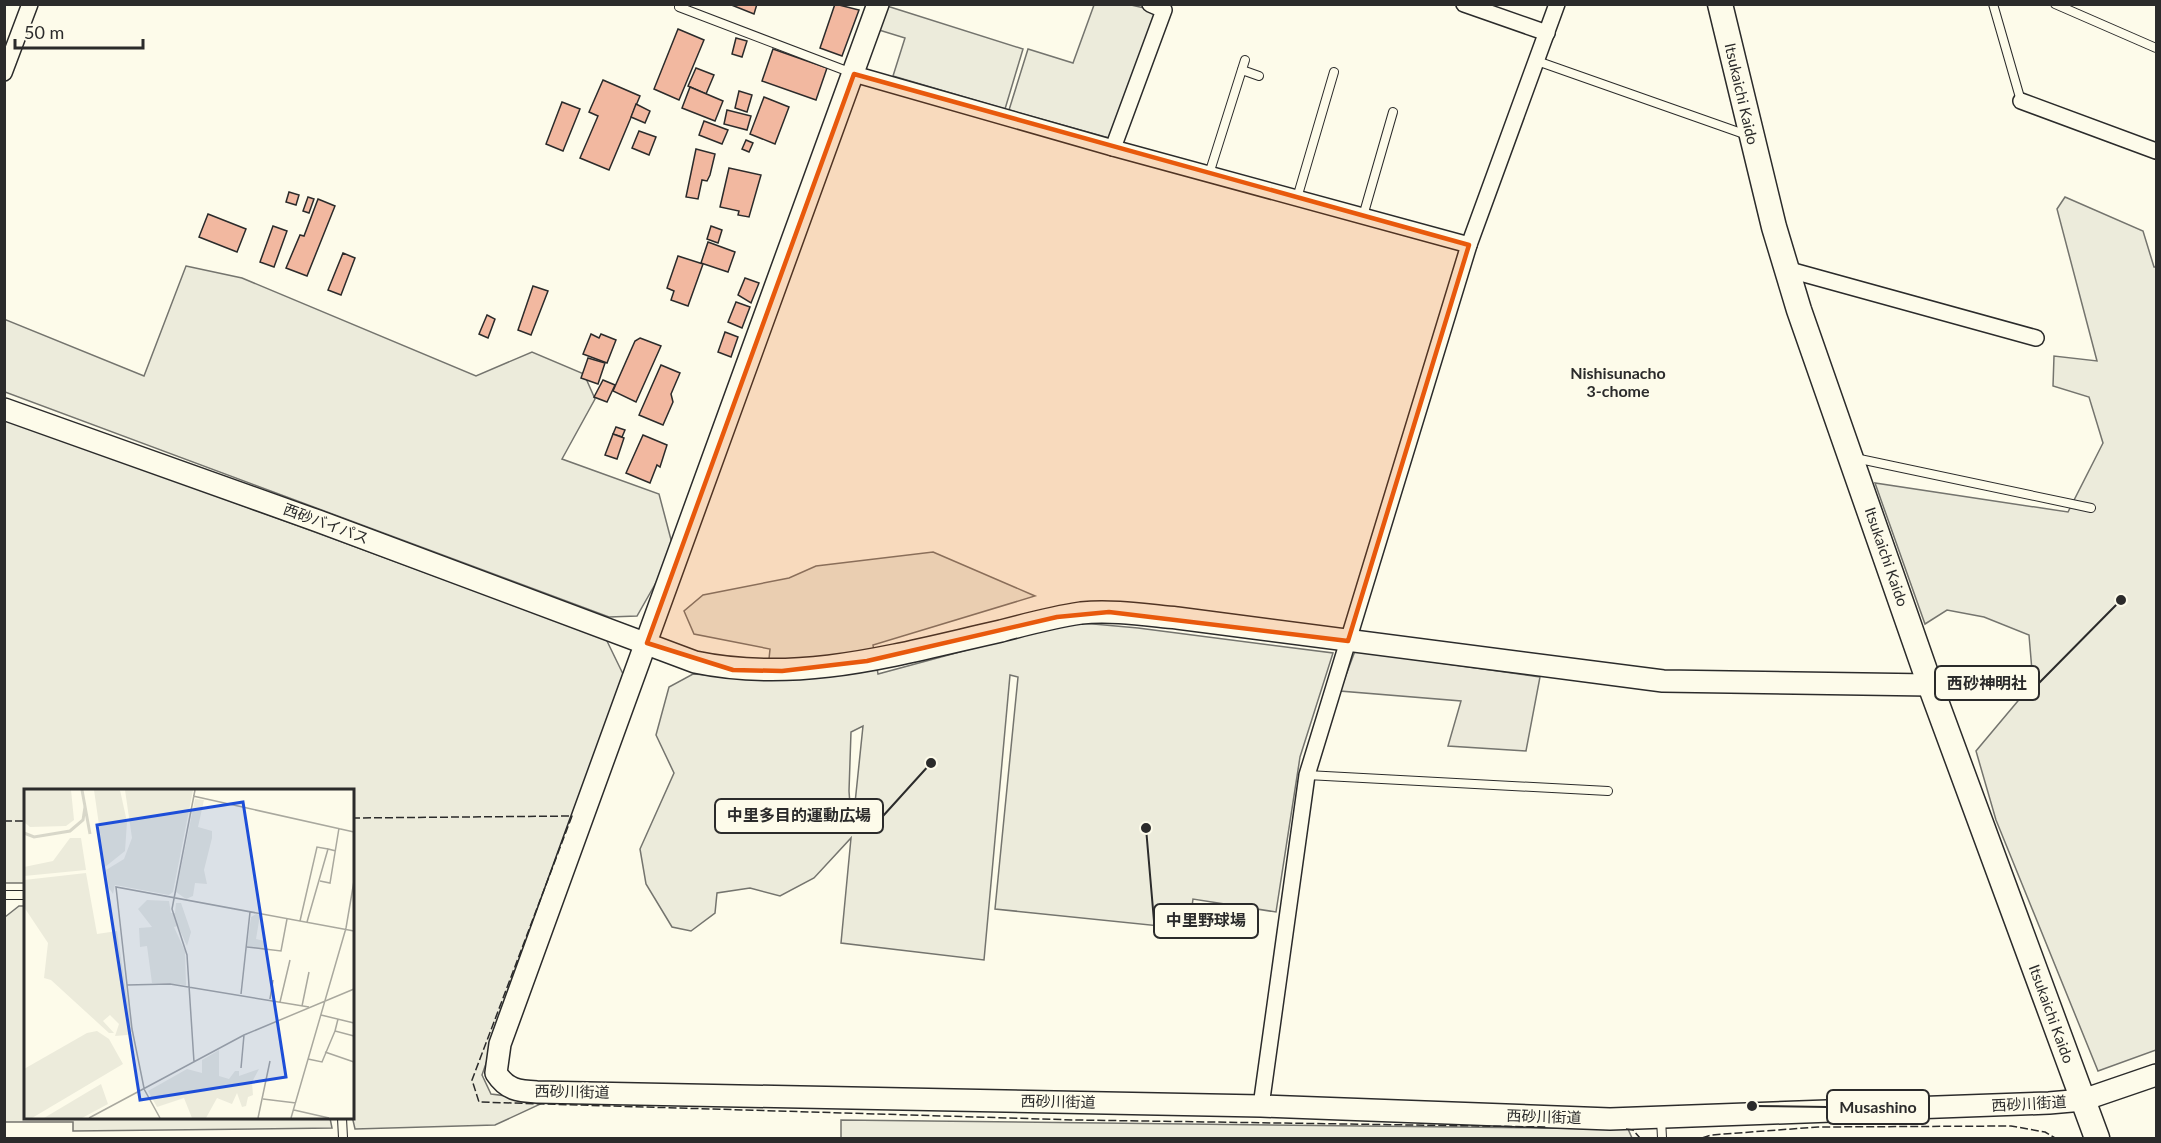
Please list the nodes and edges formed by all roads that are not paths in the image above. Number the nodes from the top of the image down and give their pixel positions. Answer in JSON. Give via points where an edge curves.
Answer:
{"nodes":[{"id":1,"x":30,"y":4,"type":"edge"},
{"id":2,"x":878,"y":4,"type":"edge"},
{"id":3,"x":1150,"y":4,"type":"edge"},
{"id":4,"x":1464,"y":4,"type":"edge"},
{"id":5,"x":1557,"y":4,"type":"edge"},
{"id":6,"x":1720,"y":4,"type":"edge"},
{"id":7,"x":1993,"y":4,"type":"edge"},
{"id":8,"x":2055,"y":4,"type":"edge"},
{"id":9,"x":679,"y":7,"type":"dead end"},
{"id":10,"x":1547,"y":33,"type":"junction"},
{"id":11,"x":2157,"y":48,"type":"edge"},
{"id":12,"x":1245,"y":60,"type":"dead end"},
{"id":13,"x":1536,"y":61,"type":"junction"},
{"id":14,"x":1242,"y":70,"type":"junction"},
{"id":15,"x":1334,"y":72,"type":"dead end"},
{"id":16,"x":4,"y":73,"type":"edge"},
{"id":17,"x":854,"y":74,"type":"junction"},
{"id":18,"x":1259,"y":75,"type":"dead end"},
{"id":19,"x":2021,"y":101,"type":"joint"},
{"id":20,"x":1393,"y":112,"type":"dead end"},
{"id":21,"x":1751,"y":137,"type":"junction"},
{"id":22,"x":1113,"y":148,"type":"junction"},
{"id":23,"x":2157,"y":151,"type":"edge"},
{"id":24,"x":1209,"y":174,"type":"junction"},
{"id":25,"x":1296,"y":198,"type":"junction"},
{"id":26,"x":1363,"y":216,"type":"junction"},
{"id":27,"x":1469,"y":245,"type":"junction"},
{"id":28,"x":1786,"y":269,"type":"junction"},
{"id":29,"x":2036,"y":338,"type":"dead end"},
{"id":30,"x":4,"y":409,"type":"edge"},
{"id":31,"x":1851,"y":457,"type":"junction"},
{"id":32,"x":2091,"y":508,"type":"dead end"},
{"id":33,"x":1348,"y":641,"type":"junction"},
{"id":34,"x":647,"y":643,"type":"junction"},
{"id":35,"x":1930,"y":685,"type":"junction"},
{"id":36,"x":1307,"y":775,"type":"junction"},
{"id":37,"x":1608,"y":791,"type":"dead end"},
{"id":38,"x":4,"y":895,"type":"edge"},
{"id":39,"x":24,"y":895,"type":"edge"},
{"id":40,"x":2157,"y":1075,"type":"edge"},
{"id":41,"x":2083,"y":1100,"type":"junction"},
{"id":42,"x":1261,"y":1106,"type":"junction"},
{"id":43,"x":342,"y":1119,"type":"edge"},
{"id":44,"x":1662,"y":1129,"type":"edge"},
{"id":45,"x":343,"y":1138,"type":"edge"},
{"id":46,"x":2097,"y":1138,"type":"edge"}],
"edges":[{"from":1,"to":16,"type":"street"},
{"from":2,"to":17,"type":"street","name":"西砂川街道"},
{"from":3,"to":22,"type":"street","via":[[1164,10]]},
{"from":4,"to":10,"type":"street"},
{"from":5,"to":10,"type":"street"},
{"from":6,"to":21,"type":"main road","name":"Itsukaichi Kaido"},
{"from":7,"to":19,"type":"lane"},
{"from":8,"to":11,"type":"lane"},
{"from":9,"to":17,"type":"lane"},
{"from":10,"to":13,"type":"street"},
{"from":12,"to":14,"type":"lane"},
{"from":13,"to":21,"type":"lane"},
{"from":13,"to":27,"type":"street"},
{"from":14,"to":18,"type":"lane"},
{"from":14,"to":24,"type":"lane"},
{"from":15,"to":25,"type":"lane"},
{"from":17,"to":22,"type":"street"},
{"from":17,"to":34,"type":"street","name":"西砂川街道"},
{"from":19,"to":23,"type":"street"},
{"from":20,"to":26,"type":"lane"},
{"from":21,"to":28,"type":"main road","name":"Itsukaichi Kaido"},
{"from":22,"to":24,"type":"street"},
{"from":24,"to":25,"type":"street"},
{"from":25,"to":26,"type":"street"},
{"from":26,"to":27,"type":"street"},
{"from":27,"to":33,"type":"street"},
{"from":28,"to":29,"type":"street"},
{"from":28,"to":31,"type":"main road","name":"Itsukaichi Kaido"},
{"from":30,"to":34,"type":"street","name":"西砂バイパス"},
{"from":31,"to":32,"type":"lane"},
{"from":31,"to":35,"type":"main road","name":"Itsukaichi Kaido"},
{"from":33,"to":34,"type":"street","name":"西砂バイパス","via":[[1109,612],[1058,617],[867,661],[782,671],[695,662]]},
{"from":33,"to":35,"type":"street","name":"西砂バイパス","via":[[1663,681]]},
{"from":33,"to":36,"type":"street"},
{"from":34,"to":42,"type":"street","name":"西砂川街道","via":[[500,1044],[496,1073],[504,1084],[515,1090],[537,1092]]},
{"from":35,"to":41,"type":"main road","name":"Itsukaichi Kaido"},
{"from":36,"to":37,"type":"lane"},
{"from":36,"to":42,"type":"street"},
{"from":38,"to":39,"type":"lane"},
{"from":40,"to":41,"type":"street","name":"西砂川街道"},
{"from":41,"to":44,"type":"street","name":"西砂川街道"},
{"from":41,"to":46,"type":"main road","name":"Itsukaichi Kaido"},
{"from":42,"to":44,"type":"street","name":"西砂川街道","via":[[1610,1119]]},
{"from":43,"to":45,"type":"lane"}]}
